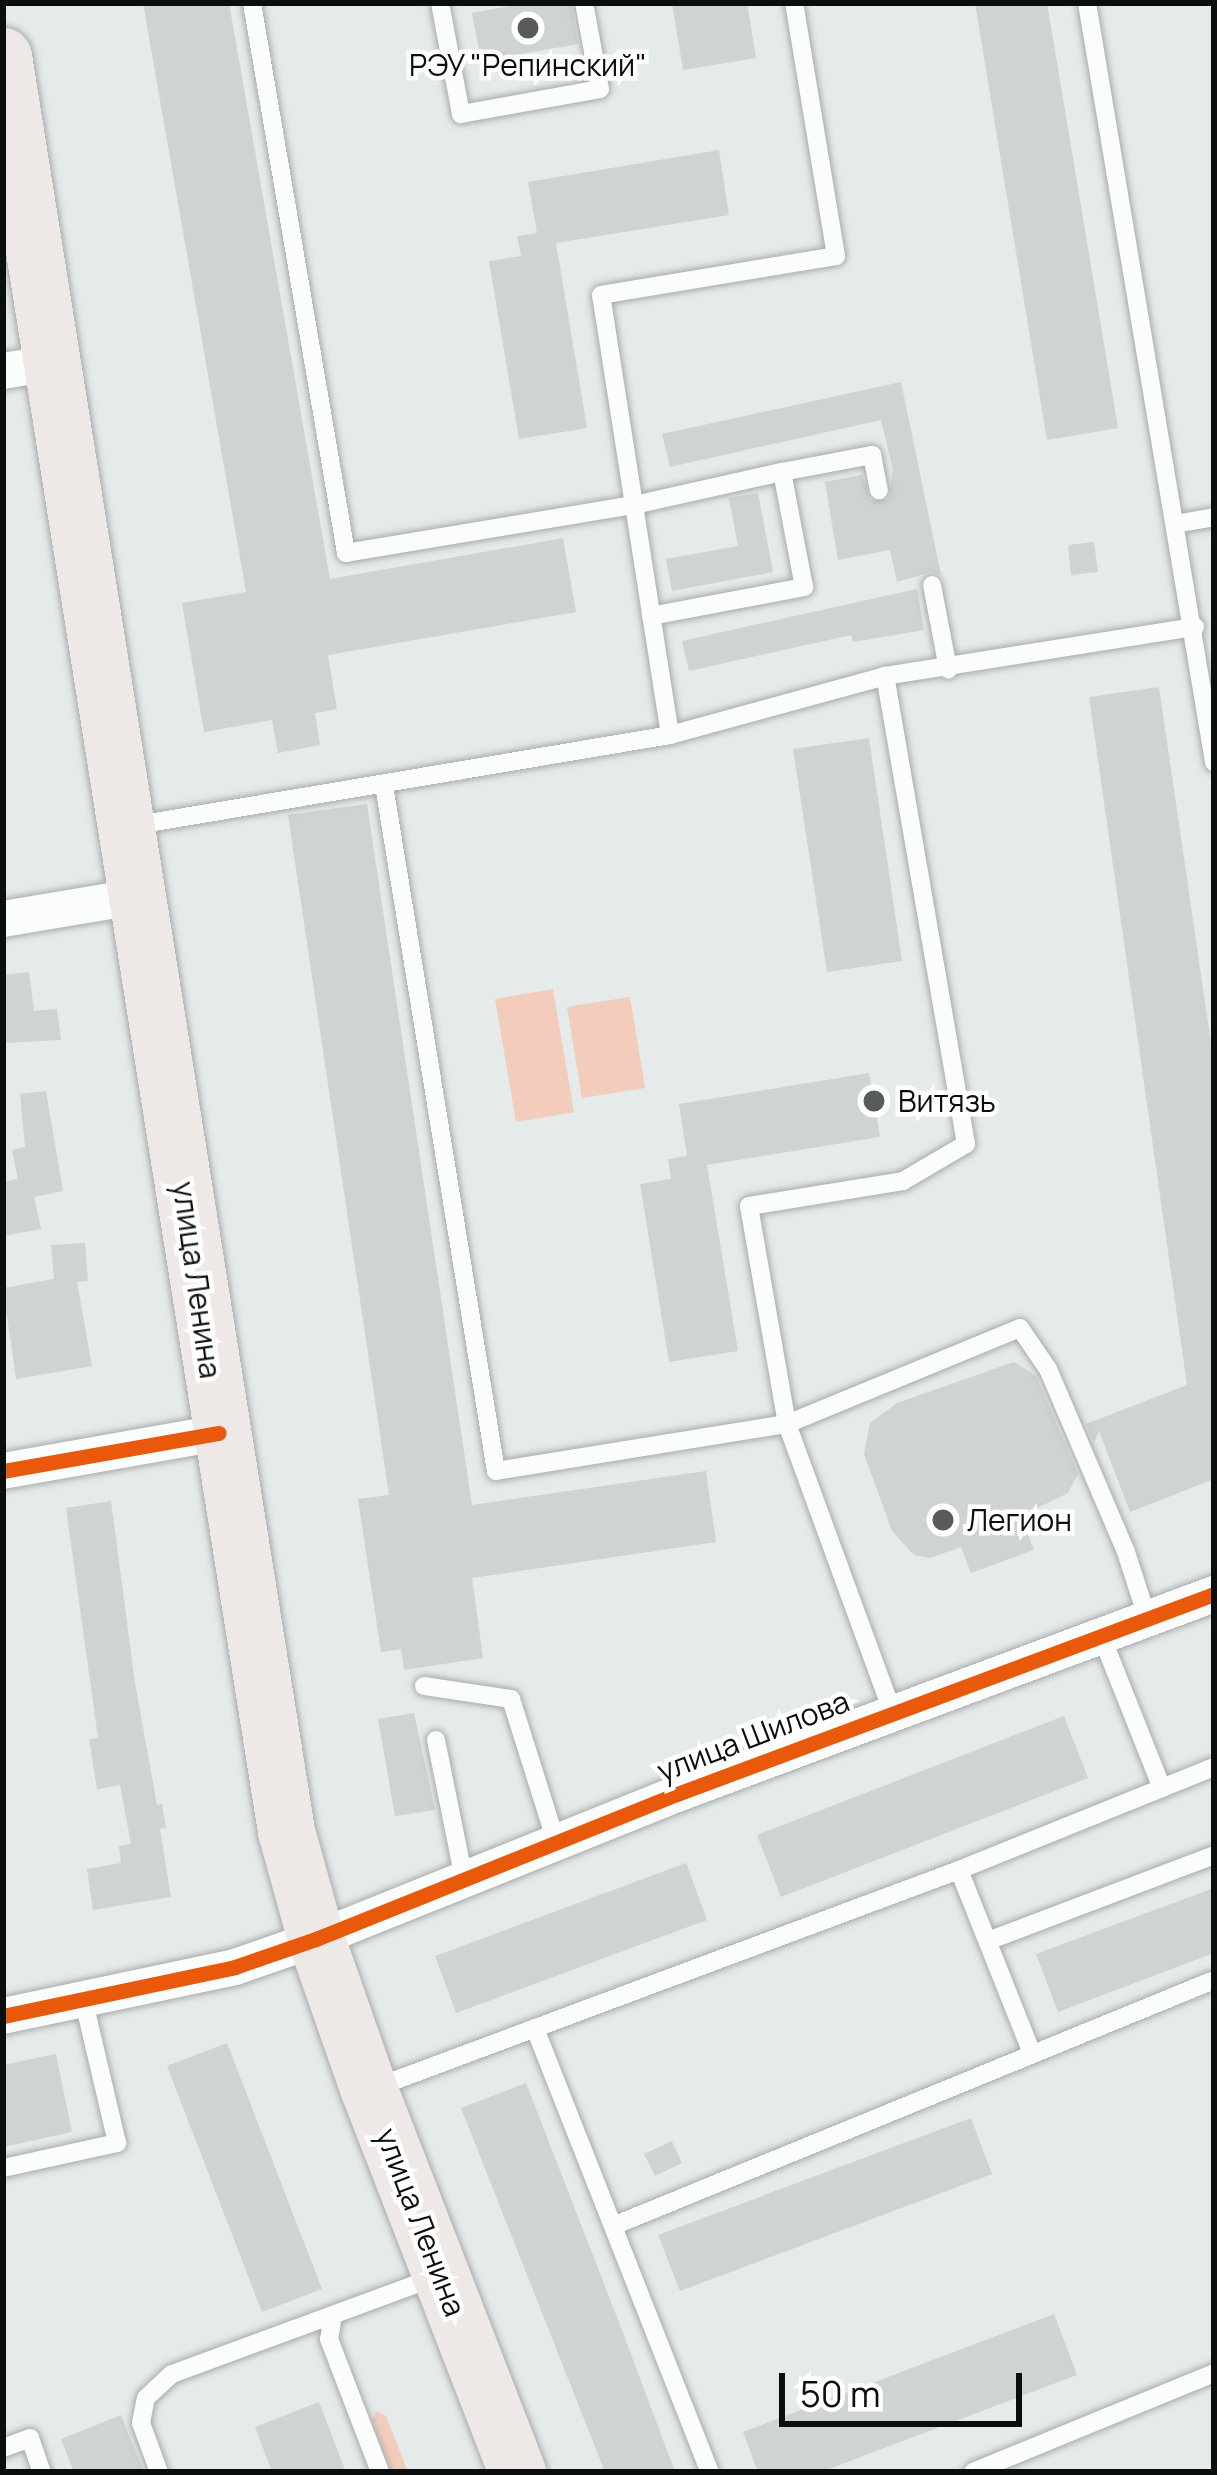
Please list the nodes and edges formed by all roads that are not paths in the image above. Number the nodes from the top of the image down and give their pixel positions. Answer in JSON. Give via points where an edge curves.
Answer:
{"nodes":[{"id":1,"x":252,"y":3,"type":"edge"},
{"id":2,"x":440,"y":3,"type":"edge"},
{"id":3,"x":584,"y":3,"type":"edge"},
{"id":4,"x":794,"y":3,"type":"edge"},
{"id":5,"x":1088,"y":3,"type":"edge"},
{"id":6,"x":3,"y":56,"type":"edge"},
{"id":7,"x":27,"y":367,"type":"edge"},
{"id":8,"x":782,"y":472,"type":"junction"},
{"id":9,"x":878,"y":490,"type":"dead end"},
{"id":10,"x":634,"y":505,"type":"junction"},
{"id":11,"x":1214,"y":517,"type":"edge"},
{"id":12,"x":1174,"y":524,"type":"junction"},
{"id":13,"x":932,"y":585,"type":"dead end"},
{"id":14,"x":651,"y":616,"type":"junction"},
{"id":15,"x":1195,"y":627,"type":"junction"},
{"id":16,"x":948,"y":669,"type":"junction"},
{"id":17,"x":885,"y":676,"type":"junction"},
{"id":18,"x":670,"y":735,"type":"junction"},
{"id":19,"x":1214,"y":762,"type":"edge"},
{"id":20,"x":384,"y":785,"type":"junction"},
{"id":21,"x":129,"y":826,"type":"junction"},
{"id":22,"x":140,"y":896,"type":"junction"},
{"id":23,"x":3,"y":919,"type":"edge"},
{"id":24,"x":787,"y":1424,"type":"junction"},
{"id":25,"x":219,"y":1433,"type":"junction"},
{"id":26,"x":3,"y":1472,"type":"edge"},
{"id":27,"x":1214,"y":1594,"type":"edge"},
{"id":28,"x":1147,"y":1617,"type":"junction"},
{"id":29,"x":1101,"y":1635,"type":"junction"},
{"id":30,"x":424,"y":1686,"type":"dead end"},
{"id":31,"x":892,"y":1711,"type":"junction"},
{"id":32,"x":436,"y":1740,"type":"dead end"},
{"id":33,"x":1214,"y":1767,"type":"edge"},
{"id":34,"x":1162,"y":1788,"type":"junction"},
{"id":35,"x":556,"y":1842,"type":"junction"},
{"id":36,"x":1214,"y":1855,"type":"edge"},
{"id":37,"x":959,"y":1870,"type":"junction"},
{"id":38,"x":464,"y":1879,"type":"junction"},
{"id":39,"x":316,"y":1940,"type":"junction"},
{"id":40,"x":988,"y":1942,"type":"junction"},
{"id":41,"x":1214,"y":1980,"type":"edge"},
{"id":42,"x":84,"y":2002,"type":"junction"},
{"id":43,"x":3,"y":2016,"type":"edge"},
{"id":44,"x":536,"y":2031,"type":"junction"},
{"id":45,"x":1031,"y":2050,"type":"junction"},
{"id":46,"x":369,"y":2090,"type":"junction"},
{"id":47,"x":3,"y":2168,"type":"edge"},
{"id":48,"x":613,"y":2226,"type":"junction"},
{"id":49,"x":442,"y":2275,"type":"junction"},
{"id":50,"x":333,"y":2315,"type":"junction"},
{"id":51,"x":1214,"y":2372,"type":"edge"},
{"id":52,"x":3,"y":2448,"type":"edge"},
{"id":53,"x":42,"y":2472,"type":"edge"},
{"id":54,"x":160,"y":2472,"type":"edge"},
{"id":55,"x":380,"y":2472,"type":"edge"},
{"id":56,"x":517,"y":2472,"type":"edge"},
{"id":57,"x":710,"y":2472,"type":"edge"},
{"id":58,"x":973,"y":2472,"type":"edge"}],
"edges":[{"from":1,"to":10,"type":"lane","via":[[346,553]]},
{"from":2,"to":3,"type":"lane","via":[[461,114],[600,89]]},
{"from":4,"to":10,"type":"lane","via":[[836,256],[601,295]]},
{"from":5,"to":12,"type":"lane"},
{"from":6,"to":7,"type":"main road","name":"улица Ленина"},
{"from":7,"to":21,"type":"main road","name":"улица Ленина"},
{"from":8,"to":9,"type":"lane","via":[[872,455]]},
{"from":8,"to":10,"type":"lane"},
{"from":8,"to":14,"type":"lane","via":[[804,587]]},
{"from":10,"to":14,"type":"lane"},
{"from":11,"to":12,"type":"lane"},
{"from":12,"to":15,"type":"lane"},
{"from":13,"to":16,"type":"lane"},
{"from":14,"to":18,"type":"lane"},
{"from":15,"to":16,"type":"lane"},
{"from":15,"to":19,"type":"lane"},
{"from":16,"to":17,"type":"lane"},
{"from":17,"to":18,"type":"lane"},
{"from":17,"to":24,"type":"lane","via":[[966,1144],[903,1181],[749,1206]]},
{"from":18,"to":20,"type":"lane"},
{"from":20,"to":21,"type":"lane"},
{"from":20,"to":24,"type":"lane","via":[[496,1471]]},
{"from":21,"to":22,"type":"main road","name":"улица Ленина"},
{"from":22,"to":23,"type":"street"},
{"from":22,"to":25,"type":"main road","name":"улица Ленина"},
{"from":24,"to":28,"type":"lane","via":[[1020,1328],[1048,1369]]},
{"from":24,"to":31,"type":"lane"},
{"from":25,"to":26,"type":"street"},
{"from":25,"to":39,"type":"main road","name":"улица Ленина","via":[[286,1831]]},
{"from":27,"to":28,"type":"street","name":"улица Шилова"},
{"from":28,"to":29,"type":"street","name":"улица Шилова"},
{"from":29,"to":31,"type":"street","name":"улица Шилова"},
{"from":29,"to":34,"type":"lane"},
{"from":30,"to":35,"type":"lane","via":[[511,1699]]},
{"from":31,"to":35,"type":"street","name":"улица Шилова"},
{"from":32,"to":38,"type":"lane"},
{"from":33,"to":34,"type":"lane"},
{"from":34,"to":37,"type":"lane"},
{"from":35,"to":38,"type":"street","name":"улица Шилова"},
{"from":36,"to":40,"type":"lane"},
{"from":37,"to":40,"type":"lane"},
{"from":37,"to":44,"type":"lane"},
{"from":38,"to":39,"type":"street","name":"улица Шилова"},
{"from":39,"to":42,"type":"street","name":"улица Шилова"},
{"from":39,"to":46,"type":"main road","name":"улица Ленина"},
{"from":40,"to":45,"type":"lane"},
{"from":41,"to":45,"type":"lane"},
{"from":42,"to":43,"type":"street","name":"улица Шилова"},
{"from":42,"to":47,"type":"lane","via":[[117,2143]]},
{"from":44,"to":46,"type":"lane"},
{"from":44,"to":48,"type":"lane"},
{"from":45,"to":48,"type":"lane"},
{"from":46,"to":49,"type":"main road","name":"улица Ленина"},
{"from":48,"to":57,"type":"lane"},
{"from":49,"to":50,"type":"lane"},
{"from":49,"to":56,"type":"main road","name":"улица Ленина"},
{"from":50,"to":54,"type":"lane","via":[[172,2374],[146,2398],[141,2423]]},
{"from":50,"to":55,"type":"lane","via":[[329,2339]]},
{"from":51,"to":58,"type":"lane"},
{"from":52,"to":53,"type":"lane","via":[[30,2438]]}]}
